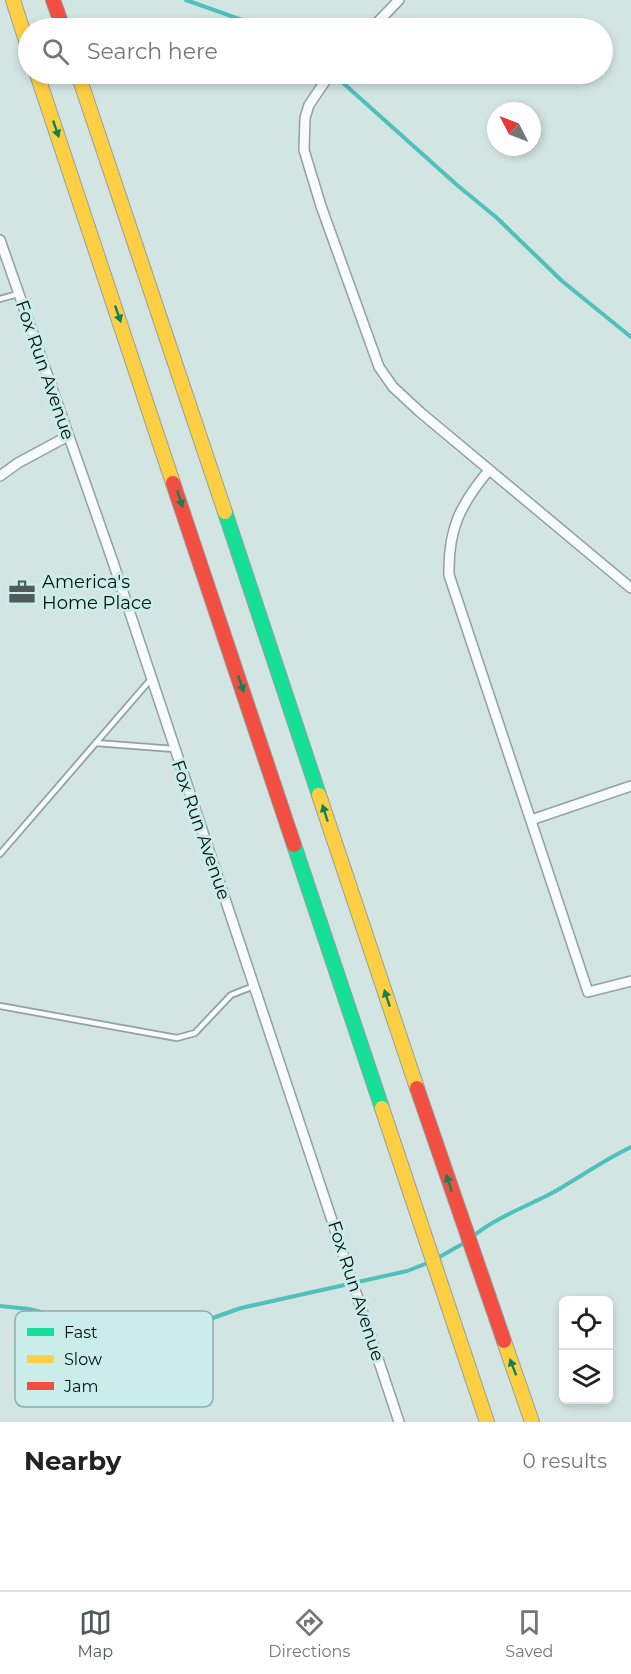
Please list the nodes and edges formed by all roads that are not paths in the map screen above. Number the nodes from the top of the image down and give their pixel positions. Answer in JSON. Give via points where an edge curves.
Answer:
{"nodes":[{"id":1,"x":13,"y":0,"type":"edge"},
{"id":2,"x":53,"y":0,"type":"edge"},
{"id":3,"x":399,"y":0,"type":"edge"},
{"id":4,"x":19,"y":18,"type":"edge"},
{"id":5,"x":59,"y":18,"type":"edge"},
{"id":6,"x":382,"y":18,"type":"edge"},
{"id":7,"x":40,"y":84,"type":"edge"},
{"id":8,"x":81,"y":84,"type":"edge"},
{"id":9,"x":321,"y":84,"type":"edge"},
{"id":10,"x":0,"y":240,"type":"edge"},
{"id":11,"x":18,"y":294,"type":"junction"},
{"id":12,"x":0,"y":299,"type":"edge"},
{"id":13,"x":68,"y":436,"type":"junction"},
{"id":14,"x":489,"y":470,"type":"junction"},
{"id":15,"x":0,"y":476,"type":"edge"},
{"id":16,"x":631,"y":588,"type":"edge"},
{"id":17,"x":150,"y":679,"type":"junction"},
{"id":18,"x":95,"y":743,"type":"junction"},
{"id":19,"x":174,"y":749,"type":"junction"},
{"id":20,"x":631,"y":786,"type":"edge"},
{"id":21,"x":531,"y":820,"type":"junction"},
{"id":22,"x":0,"y":854,"type":"edge"},
{"id":23,"x":631,"y":981,"type":"edge"},
{"id":24,"x":254,"y":986,"type":"junction"},
{"id":25,"x":0,"y":1006,"type":"edge"},
{"id":26,"x":399,"y":1422,"type":"edge"},
{"id":27,"x":487,"y":1422,"type":"edge"},
{"id":28,"x":532,"y":1422,"type":"edge"}],
"edges":[{"from":1,"to":4,"type":"highway"},
{"from":2,"to":5,"type":"highway"},
{"from":3,"to":6,"type":"street"},
{"from":7,"to":27,"type":"highway","one_way":true},
{"from":28,"to":8,"type":"highway","one_way":true},
{"from":9,"to":14,"type":"street","via":[[305,118],[304,150],[379,367],[393,387]]},
{"from":10,"to":11,"type":"street","name":"Fox Run Avenue"},
{"from":11,"to":12,"type":"lane"},
{"from":11,"to":13,"type":"street","name":"Fox Run Avenue"},
{"from":13,"to":15,"type":"street"},
{"from":13,"to":17,"type":"street","name":"Fox Run Avenue"},
{"from":14,"to":16,"type":"street"},
{"from":14,"to":21,"type":"street","via":[[462,506],[453,528],[449,575]]},
{"from":17,"to":18,"type":"lane"},
{"from":17,"to":19,"type":"street","name":"Fox Run Avenue"},
{"from":18,"to":19,"type":"lane"},
{"from":18,"to":22,"type":"lane"},
{"from":19,"to":24,"type":"street","name":"Fox Run Avenue"},
{"from":20,"to":21,"type":"street"},
{"from":21,"to":23,"type":"street","via":[[588,992]]},
{"from":24,"to":25,"type":"lane","via":[[231,995],[195,1033],[177,1038]]},
{"from":24,"to":26,"type":"street","name":"Fox Run Avenue"}]}
